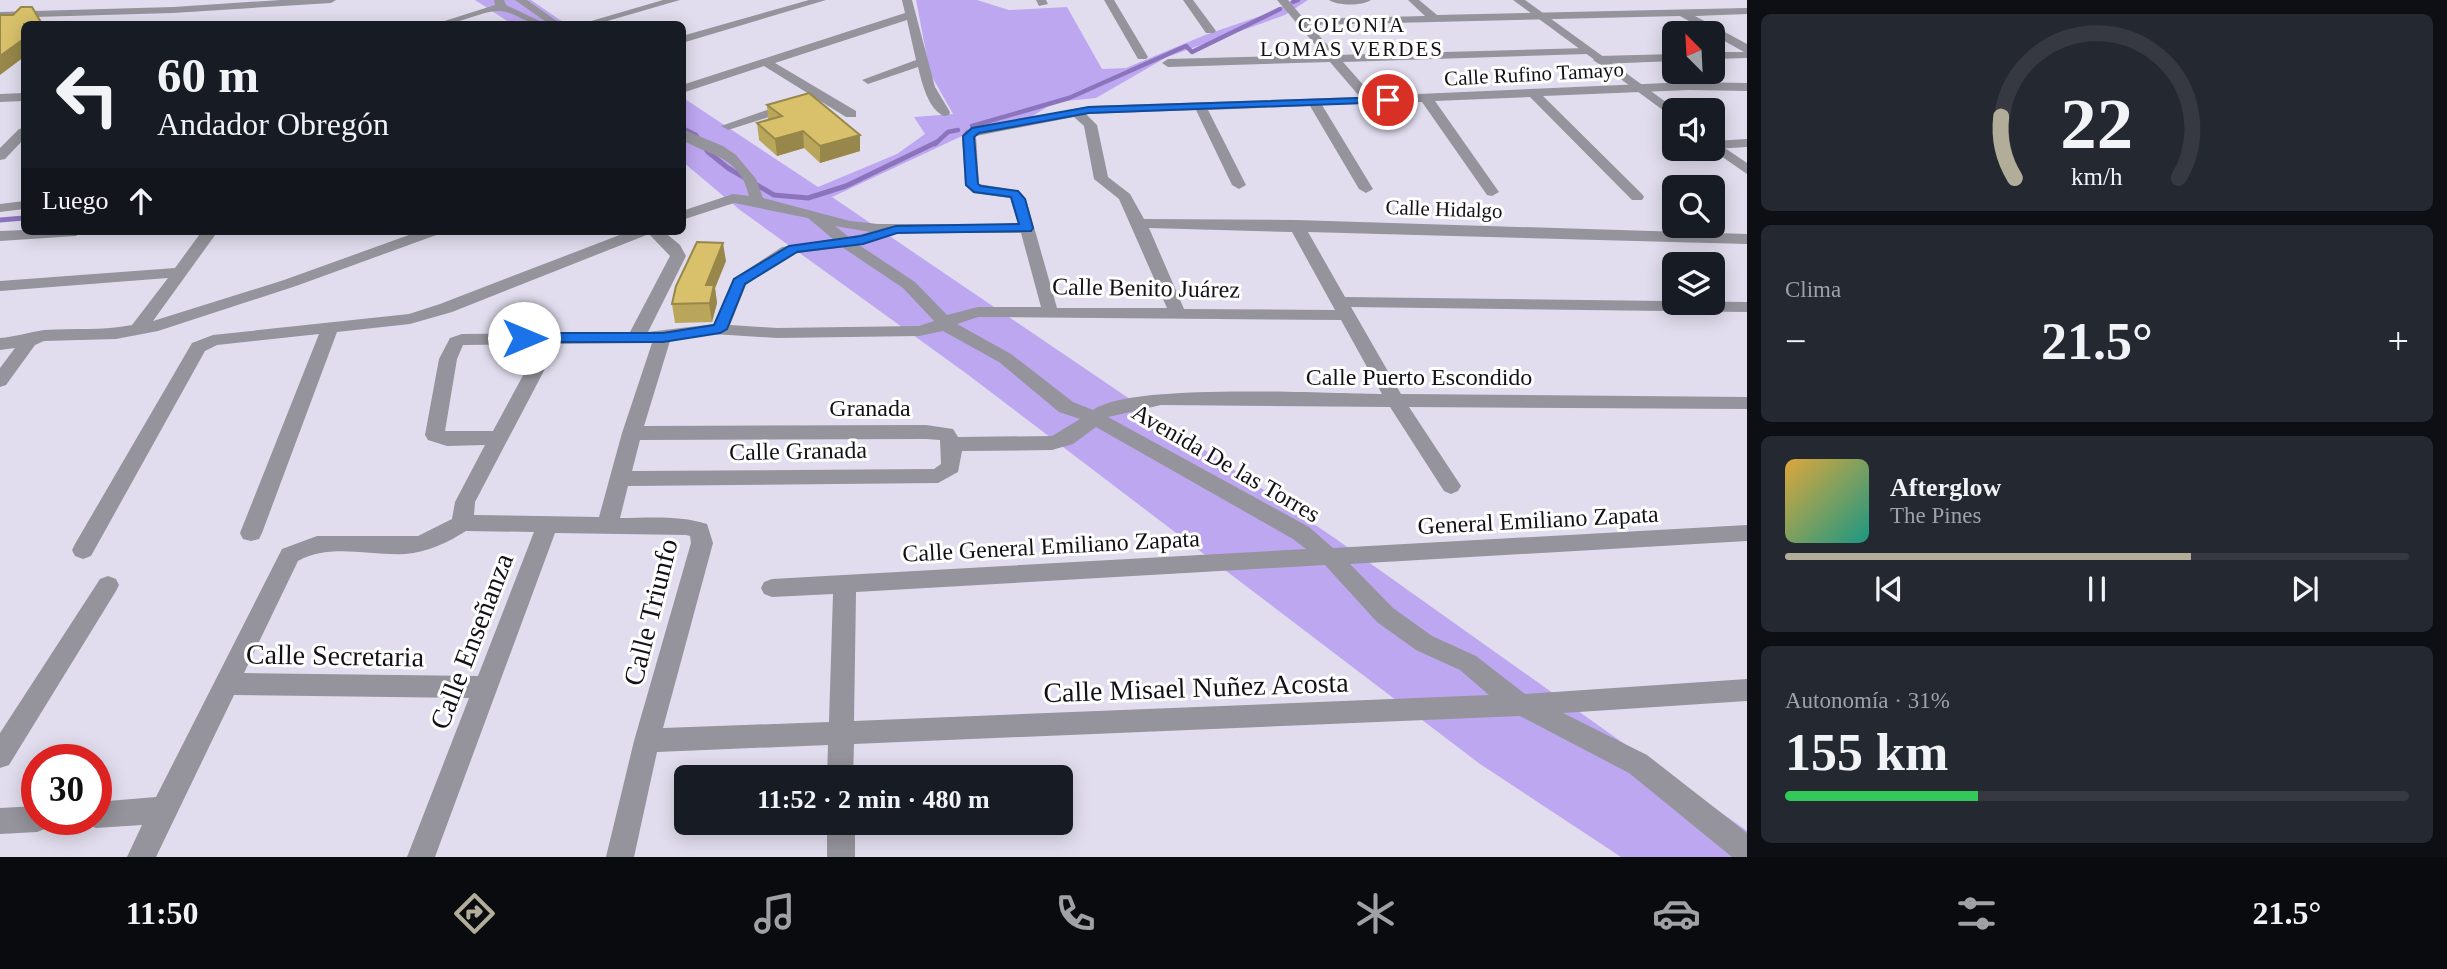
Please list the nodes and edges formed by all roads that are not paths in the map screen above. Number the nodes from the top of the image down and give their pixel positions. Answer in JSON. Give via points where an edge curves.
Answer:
{"nodes":[{"id":1,"x":331,"y":0,"type":"edge"},
{"id":2,"x":520,"y":0,"type":"edge"},
{"id":3,"x":675,"y":0,"type":"edge"},
{"id":4,"x":821,"y":0,"type":"edge"},
{"id":5,"x":906,"y":0,"type":"edge"},
{"id":6,"x":1109,"y":0,"type":"edge"},
{"id":7,"x":1188,"y":0,"type":"edge"},
{"id":8,"x":1282,"y":0,"type":"edge"},
{"id":9,"x":1366,"y":0,"type":"edge"},
{"id":10,"x":1413,"y":0,"type":"edge"},
{"id":11,"x":1518,"y":0,"type":"edge"},
{"id":12,"x":1661,"y":0,"type":"edge"},
{"id":13,"x":309,"y":1,"type":"edge"},
{"id":14,"x":1334,"y":1,"type":"edge"},
{"id":15,"x":500,"y":3,"type":"edge"},
{"id":16,"x":246,"y":6,"type":"junction"},
{"id":17,"x":173,"y":10,"type":"junction"},
{"id":18,"x":130,"y":11,"type":"junction"},
{"id":19,"x":1747,"y":11,"type":"edge"},
{"id":20,"x":1681,"y":12,"type":"junction"},
{"id":21,"x":0,"y":15,"type":"edge"},
{"id":22,"x":911,"y":15,"type":"junction"},
{"id":23,"x":236,"y":17,"type":"dead end"},
{"id":24,"x":1541,"y":17,"type":"junction"},
{"id":25,"x":1435,"y":19,"type":"junction"},
{"id":26,"x":120,"y":21,"type":"edge"},
{"id":27,"x":161,"y":21,"type":"edge"},
{"id":28,"x":449,"y":21,"type":"edge"},
{"id":29,"x":535,"y":21,"type":"edge"},
{"id":30,"x":552,"y":21,"type":"edge"},
{"id":31,"x":597,"y":21,"type":"edge"},
{"id":32,"x":1302,"y":22,"type":"junction"},
{"id":33,"x":1210,"y":32,"type":"dead end"},
{"id":34,"x":686,"y":39,"type":"edge"},
{"id":35,"x":1747,"y":49,"type":"edge"},
{"id":36,"x":1587,"y":51,"type":"junction"},
{"id":37,"x":1747,"y":55,"type":"edge"},
{"id":38,"x":1726,"y":56,"type":"edge"},
{"id":39,"x":1142,"y":57,"type":"dead end"},
{"id":40,"x":1333,"y":58,"type":"junction"},
{"id":41,"x":1662,"y":58,"type":"edge"},
{"id":42,"x":1600,"y":60,"type":"junction"},
{"id":43,"x":765,"y":62,"type":"junction"},
{"id":44,"x":921,"y":62,"type":"junction"},
{"id":45,"x":1168,"y":63,"type":"dead end"},
{"id":46,"x":868,"y":80,"type":"dead end"},
{"id":47,"x":1747,"y":87,"type":"edge"},
{"id":48,"x":686,"y":88,"type":"edge"},
{"id":49,"x":1640,"y":88,"type":"junction"},
{"id":50,"x":1533,"y":93,"type":"junction"},
{"id":51,"x":821,"y":96,"type":"junction"},
{"id":52,"x":21,"y":97,"type":"edge"},
{"id":53,"x":0,"y":98,"type":"edge"},
{"id":54,"x":1426,"y":98,"type":"junction"},
{"id":55,"x":1370,"y":100,"type":"junction"},
{"id":56,"x":1314,"y":102,"type":"junction"},
{"id":57,"x":1662,"y":105,"type":"edge"},
{"id":58,"x":1200,"y":106,"type":"junction"},
{"id":59,"x":944,"y":111,"type":"dead end"},
{"id":60,"x":1076,"y":112,"type":"junction"},
{"id":61,"x":851,"y":114,"type":"dead end"},
{"id":62,"x":728,"y":126,"type":"dead end"},
{"id":63,"x":21,"y":135,"type":"edge"},
{"id":64,"x":686,"y":140,"type":"edge"},
{"id":65,"x":1747,"y":143,"type":"edge"},
{"id":66,"x":1725,"y":144,"type":"edge"},
{"id":67,"x":1725,"y":153,"type":"edge"},
{"id":68,"x":0,"y":156,"type":"edge"},
{"id":69,"x":1747,"y":170,"type":"edge"},
{"id":70,"x":1239,"y":185,"type":"dead end"},
{"id":71,"x":1366,"y":190,"type":"dead end"},
{"id":72,"x":1492,"y":192,"type":"dead end"},
{"id":73,"x":1637,"y":197,"type":"dead end"},
{"id":74,"x":756,"y":201,"type":"junction"},
{"id":75,"x":21,"y":205,"type":"edge"},
{"id":76,"x":0,"y":208,"type":"edge"},
{"id":77,"x":686,"y":215,"type":"edge"},
{"id":78,"x":813,"y":215,"type":"junction"},
{"id":79,"x":1139,"y":223,"type":"junction"},
{"id":80,"x":1296,"y":225,"type":"junction"},
{"id":81,"x":1027,"y":228,"type":"junction"},
{"id":82,"x":896,"y":229,"type":"junction"},
{"id":83,"x":21,"y":235,"type":"edge"},
{"id":84,"x":207,"y":235,"type":"edge"},
{"id":85,"x":423,"y":235,"type":"edge"},
{"id":86,"x":634,"y":235,"type":"edge"},
{"id":87,"x":659,"y":235,"type":"edge"},
{"id":88,"x":0,"y":236,"type":"edge"},
{"id":89,"x":1747,"y":239,"type":"edge"},
{"id":90,"x":845,"y":243,"type":"junction"},
{"id":91,"x":181,"y":272,"type":"junction"},
{"id":92,"x":0,"y":286,"type":"edge"},
{"id":93,"x":1747,"y":307,"type":"edge"},
{"id":94,"x":1345,"y":309,"type":"junction"},
{"id":95,"x":1050,"y":311,"type":"junction"},
{"id":96,"x":1177,"y":313,"type":"junction"},
{"id":97,"x":944,"y":322,"type":"junction"},
{"id":98,"x":720,"y":329,"type":"junction"},
{"id":99,"x":138,"y":330,"type":"junction"},
{"id":100,"x":330,"y":330,"type":"junction"},
{"id":101,"x":637,"y":336,"type":"junction"},
{"id":102,"x":663,"y":337,"type":"junction"},
{"id":103,"x":552,"y":338,"type":"junction"},
{"id":104,"x":29,"y":341,"type":"junction"},
{"id":105,"x":0,"y":344,"type":"edge"},
{"id":106,"x":0,"y":381,"type":"edge"},
{"id":107,"x":1396,"y":401,"type":"junction"},
{"id":108,"x":1747,"y":403,"type":"edge"},
{"id":109,"x":1093,"y":417,"type":"junction"},
{"id":110,"x":632,"y":433,"type":"junction"},
{"id":111,"x":497,"y":438,"type":"junction"},
{"id":112,"x":952,"y":444,"type":"junction"},
{"id":113,"x":620,"y":479,"type":"junction"},
{"id":114,"x":1451,"y":486,"type":"dead end"},
{"id":115,"x":462,"y":523,"type":"junction"},
{"id":116,"x":607,"y":525,"type":"junction"},
{"id":117,"x":547,"y":526,"type":"junction"},
{"id":118,"x":251,"y":533,"type":"dead end"},
{"id":119,"x":1747,"y":533,"type":"edge"},
{"id":120,"x":83,"y":550,"type":"dead end"},
{"id":121,"x":1332,"y":559,"type":"junction"},
{"id":122,"x":845,"y":583,"type":"junction"},
{"id":123,"x":108,"y":585,"type":"dead end"},
{"id":124,"x":772,"y":588,"type":"dead end"},
{"id":125,"x":226,"y":684,"type":"junction"},
{"id":126,"x":486,"y":687,"type":"junction"},
{"id":127,"x":1747,"y":690,"type":"edge"},
{"id":128,"x":1522,"y":705,"type":"junction"},
{"id":129,"x":840,"y":734,"type":"junction"},
{"id":130,"x":647,"y":741,"type":"junction"},
{"id":131,"x":0,"y":756,"type":"edge"},
{"id":132,"x":840,"y":765,"type":"edge"},
{"id":133,"x":164,"y":810,"type":"junction"},
{"id":134,"x":112,"y":814,"type":"edge"},
{"id":135,"x":21,"y":820,"type":"edge"},
{"id":136,"x":0,"y":821,"type":"edge"},
{"id":137,"x":841,"y":835,"type":"edge"},
{"id":138,"x":1747,"y":850,"type":"edge"},
{"id":139,"x":141,"y":857,"type":"edge"},
{"id":140,"x":421,"y":857,"type":"edge"},
{"id":141,"x":620,"y":857,"type":"edge"},
{"id":142,"x":841,"y":857,"type":"edge"}],
"edges":[{"from":1,"to":13,"type":"street"},
{"from":2,"to":30,"type":"street"},
{"from":3,"to":31,"type":"street"},
{"from":4,"to":34,"type":"street"},
{"from":5,"to":22,"type":"street"},
{"from":6,"to":39,"type":"street"},
{"from":7,"to":33,"type":"street"},
{"from":8,"to":32,"type":"street"},
{"from":9,"to":14,"type":"street"},
{"from":10,"to":25,"type":"street"},
{"from":11,"to":24,"type":"street"},
{"from":12,"to":20,"type":"street"},
{"from":13,"to":16,"type":"street"},
{"from":15,"to":28,"type":"street"},
{"from":15,"to":29,"type":"street"},
{"from":16,"to":17,"type":"street"},
{"from":16,"to":23,"type":"street"},
{"from":17,"to":18,"type":"street"},
{"from":17,"to":27,"type":"street"},
{"from":18,"to":21,"type":"street"},
{"from":18,"to":26,"type":"street"},
{"from":19,"to":20,"type":"street"},
{"from":20,"to":24,"type":"street"},
{"from":20,"to":35,"type":"street"},
{"from":22,"to":43,"type":"street"},
{"from":22,"to":44,"type":"street"},
{"from":24,"to":25,"type":"street"},
{"from":24,"to":36,"type":"street"},
{"from":25,"to":32,"type":"street"},
{"from":32,"to":40,"type":"street"},
{"from":36,"to":40,"type":"street"},
{"from":36,"to":42,"type":"street"},
{"from":37,"to":38,"type":"street"},
{"from":40,"to":45,"type":"street"},
{"from":40,"to":55,"type":"street"},
{"from":41,"to":42,"type":"street"},
{"from":42,"to":49,"type":"street"},
{"from":43,"to":48,"type":"street"},
{"from":43,"to":51,"type":"street"},
{"from":44,"to":46,"type":"street"},
{"from":44,"to":59,"type":"street"},
{"from":47,"to":49,"type":"street","name":"Calle Rufino Tamayo"},
{"from":49,"to":50,"type":"street","name":"Calle Rufino Tamayo"},
{"from":49,"to":57,"type":"street"},
{"from":50,"to":54,"type":"street","name":"Calle Rufino Tamayo"},
{"from":50,"to":73,"type":"street"},
{"from":51,"to":61,"type":"street"},
{"from":51,"to":62,"type":"street"},
{"from":52,"to":53,"type":"street"},
{"from":54,"to":55,"type":"street","name":"Calle Rufino Tamayo"},
{"from":54,"to":72,"type":"street"},
{"from":55,"to":56,"type":"street","name":"Calle Rufino Tamayo"},
{"from":56,"to":58,"type":"street","name":"Calle Rufino Tamayo"},
{"from":56,"to":71,"type":"street"},
{"from":58,"to":60,"type":"street","name":"Calle Rufino Tamayo"},
{"from":58,"to":70,"type":"street"},
{"from":60,"to":79,"type":"street","via":[[1090,125],[1101,179],[1122,194]]},
{"from":60,"to":81,"type":"street","name":"Calle Rufino Tamayo","via":[[969,136],[973,187],[1014,194]]},
{"from":63,"to":68,"type":"street"},
{"from":64,"to":74,"type":"street","via":[[716,148],[735,163]]},
{"from":65,"to":66,"type":"street"},
{"from":67,"to":69,"type":"street"},
{"from":74,"to":77,"type":"street","name":"Avenida De las Torres","via":[[733,198]]},
{"from":74,"to":78,"type":"street","name":"Avenida De las Torres"},
{"from":75,"to":76,"type":"street"},
{"from":78,"to":82,"type":"street","via":[[862,228]]},
{"from":78,"to":90,"type":"street","name":"Avenida De las Torres"},
{"from":79,"to":80,"type":"street","name":"Calle Hidalgo"},
{"from":79,"to":96,"type":"street"},
{"from":80,"to":89,"type":"street","name":"Calle Hidalgo"},
{"from":80,"to":94,"type":"street"},
{"from":81,"to":82,"type":"street"},
{"from":81,"to":95,"type":"street"},
{"from":82,"to":90,"type":"street"},
{"from":83,"to":88,"type":"street"},
{"from":84,"to":91,"type":"street"},
{"from":85,"to":99,"type":"street"},
{"from":86,"to":100,"type":"street","via":[[431,313]]},
{"from":87,"to":101,"type":"street","via":[[678,256]]},
{"from":90,"to":97,"type":"street","name":"Avenida De las Torres","via":[[909,285]]},
{"from":90,"to":98,"type":"street","via":[[793,248],[747,275],[736,287]]},
{"from":91,"to":92,"type":"street"},
{"from":91,"to":99,"type":"street"},
{"from":93,"to":94,"type":"street","name":"Calle Benito Juárez"},
{"from":94,"to":96,"type":"street","name":"Calle Benito Juárez"},
{"from":94,"to":107,"type":"street"},
{"from":95,"to":96,"type":"street","name":"Calle Benito Juárez"},
{"from":95,"to":97,"type":"street","name":"Calle Benito Juárez","via":[[966,313]]},
{"from":97,"to":98,"type":"street","name":"Calle Benito Juárez","via":[[926,331]]},
{"from":97,"to":109,"type":"street","name":"Avenida De las Torres","via":[[1005,358],[1066,407]]},
{"from":98,"to":102,"type":"street","name":"Calle Benito Juárez"},
{"from":99,"to":104,"type":"street","via":[[41,336]]},
{"from":100,"to":118,"type":"street"},
{"from":100,"to":120,"type":"street","via":[[198,347]]},
{"from":101,"to":102,"type":"street","name":"Calle Benito Juárez"},
{"from":101,"to":103,"type":"street","name":"Calle Benito Juárez"},
{"from":102,"to":110,"type":"street"},
{"from":103,"to":111,"type":"street"},
{"from":103,"to":111,"type":"street","name":"Calle Benito Juárez","via":[[456,342],[448,359],[436,436]]},
{"from":104,"to":105,"type":"street"},
{"from":104,"to":106,"type":"street"},
{"from":107,"to":108,"type":"street","name":"Calle Puerto Escondido"},
{"from":107,"to":109,"type":"street","name":"Calle Puerto Escondido","via":[[1161,399]]},
{"from":107,"to":114,"type":"street"},
{"from":109,"to":112,"type":"street","name":"Granada","via":[[1060,442]]},
{"from":109,"to":121,"type":"street","name":"Avenida De las Torres","via":[[1301,533]]},
{"from":110,"to":112,"type":"street","name":"Granada","via":[[926,432],[946,434]]},
{"from":110,"to":113,"type":"street"},
{"from":111,"to":115,"type":"street","via":[[464,502]]},
{"from":112,"to":113,"type":"street","name":"Calle Granada","via":[[951,467],[937,475]]},
{"from":113,"to":116,"type":"street"},
{"from":115,"to":117,"type":"street","name":"Calle Enseñanza"},
{"from":115,"to":125,"type":"street","via":[[419,544],[315,545],[296,550],[286,561]]},
{"from":116,"to":117,"type":"street","name":"Calle Triunfo"},
{"from":116,"to":130,"type":"street","name":"Calle Triunfo","via":[[686,527],[702,535]]},
{"from":117,"to":126,"type":"street","name":"Calle Enseñanza"},
{"from":119,"to":121,"type":"street","name":"General Emiliano Zapata"},
{"from":121,"to":122,"type":"street","name":"Calle General Emiliano Zapata"},
{"from":121,"to":128,"type":"street","name":"Avenida De las Torres","via":[[1385,615],[1424,643],[1468,663]]},
{"from":122,"to":124,"type":"street","name":"Calle General Emiliano Zapata"},
{"from":122,"to":129,"type":"street"},
{"from":123,"to":131,"type":"street"},
{"from":125,"to":126,"type":"street","name":"Calle Secretaria"},
{"from":125,"to":133,"type":"street"},
{"from":126,"to":140,"type":"street","name":"Calle Enseñanza"},
{"from":127,"to":128,"type":"street","name":"Calle Misael Nuñez Acosta"},
{"from":128,"to":129,"type":"street","name":"Calle Misael Nuñez Acosta"},
{"from":128,"to":138,"type":"street","name":"Avenida De las Torres","via":[[1638,764]]},
{"from":129,"to":130,"type":"street","name":"Calle Misael Nuñez Acosta"},
{"from":129,"to":132,"type":"street"},
{"from":130,"to":141,"type":"street","name":"Calle Triunfo"},
{"from":133,"to":134,"type":"street"},
{"from":133,"to":139,"type":"street"},
{"from":135,"to":136,"type":"street"},
{"from":137,"to":142,"type":"street"}]}
